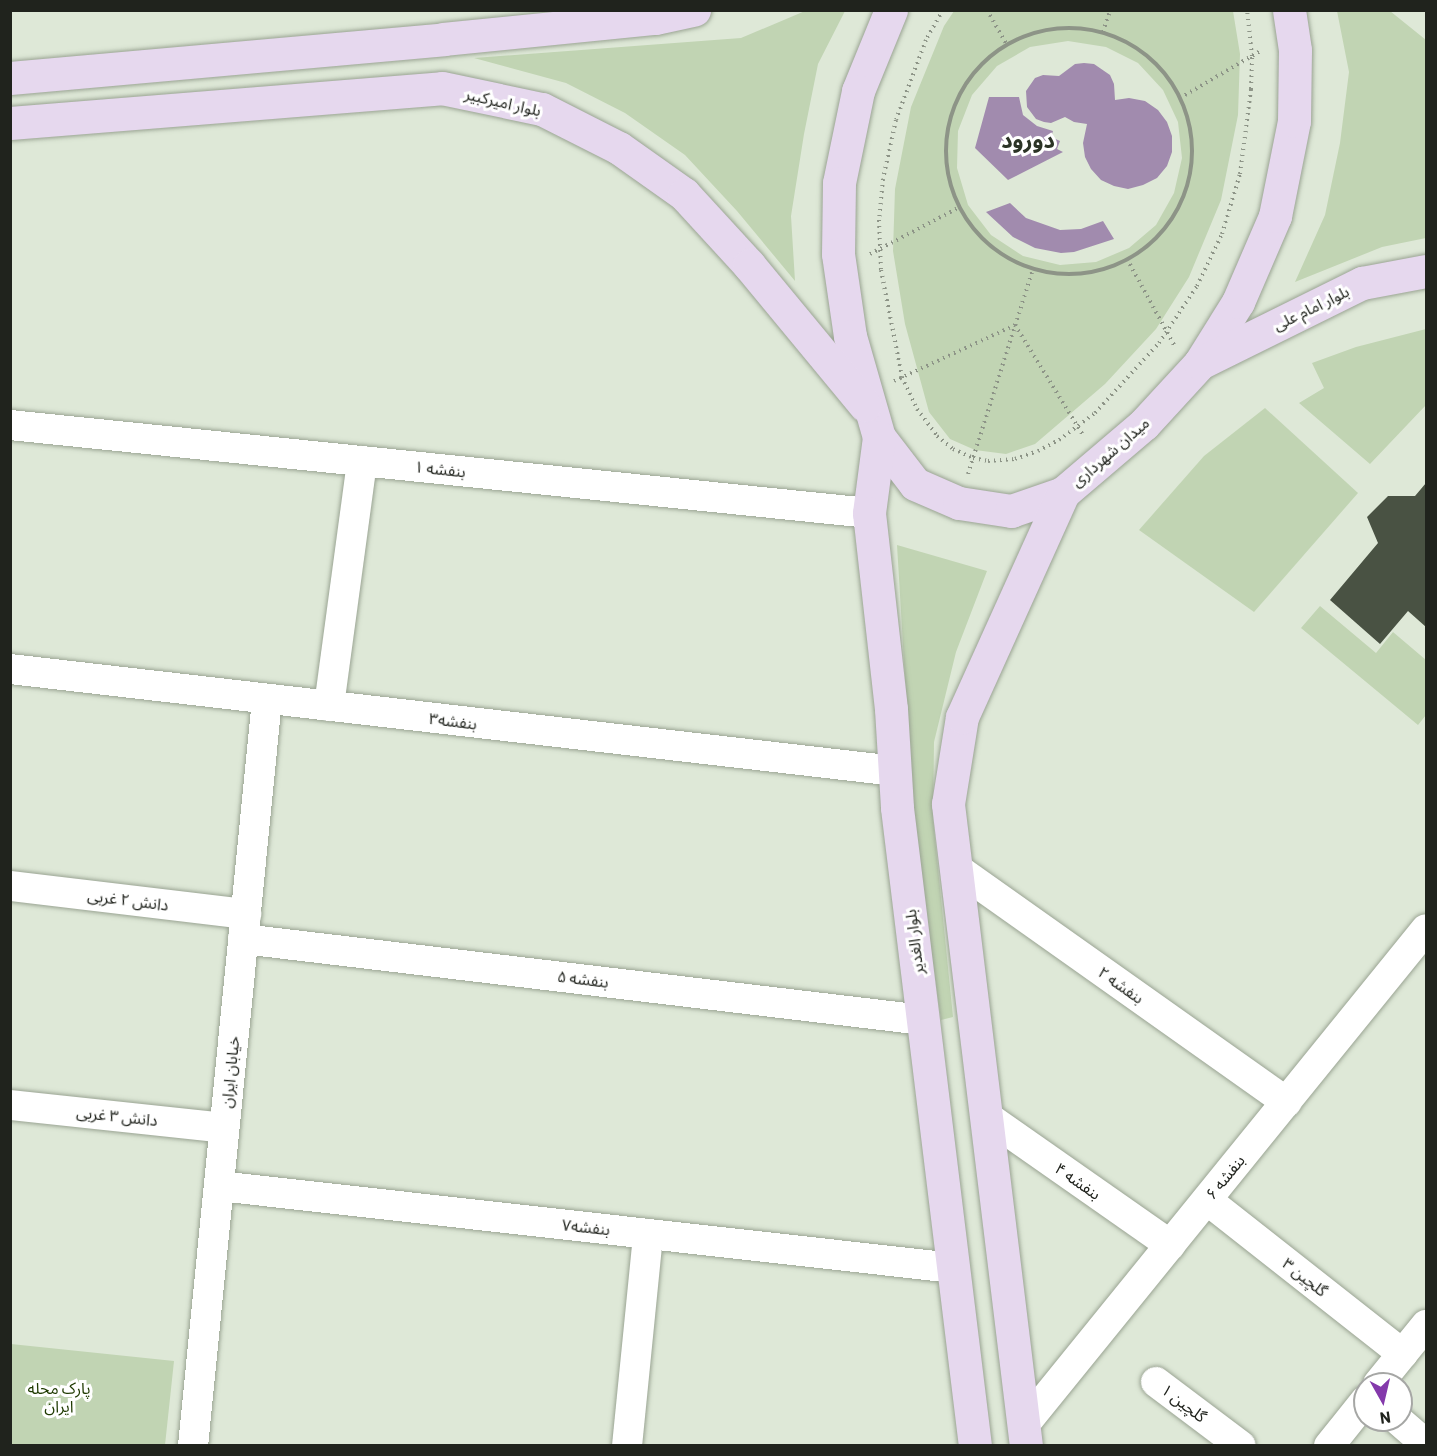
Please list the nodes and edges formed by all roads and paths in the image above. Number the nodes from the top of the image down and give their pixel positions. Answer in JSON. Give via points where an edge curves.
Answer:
{"nodes":[{"id":1,"x":694,"y":10,"type":"edge"},
{"id":2,"x":891,"y":10,"type":"edge"},
{"id":3,"x":942,"y":10,"type":"edge"},
{"id":4,"x":987,"y":10,"type":"edge"},
{"id":5,"x":1110,"y":10,"type":"edge"},
{"id":6,"x":1247,"y":10,"type":"edge"},
{"id":7,"x":1291,"y":22,"type":"edge"},
{"id":8,"x":1103,"y":32,"type":"junction"},
{"id":9,"x":443,"y":39,"type":"junction"},
{"id":10,"x":1007,"y":45,"type":"junction"},
{"id":11,"x":1252,"y":56,"type":"junction"},
{"id":12,"x":10,"y":78,"type":"edge"},
{"id":13,"x":442,"y":88,"type":"junction"},
{"id":14,"x":1180,"y":98,"type":"junction"},
{"id":15,"x":10,"y":123,"type":"edge"},
{"id":16,"x":960,"y":207,"type":"junction"},
{"id":17,"x":879,"y":249,"type":"junction"},
{"id":18,"x":1127,"y":259,"type":"junction"},
{"id":19,"x":840,"y":269,"type":"junction"},
{"id":20,"x":1033,"y":269,"type":"junction"},
{"id":21,"x":1426,"y":271,"type":"edge"},
{"id":22,"x":1015,"y":325,"type":"junction"},
{"id":23,"x":1167,"y":332,"type":"junction"},
{"id":24,"x":1195,"y":369,"type":"junction"},
{"id":25,"x":902,"y":377,"type":"junction"},
{"id":26,"x":872,"y":415,"type":"junction"},
{"id":27,"x":10,"y":425,"type":"edge"},
{"id":28,"x":1078,"y":427,"type":"junction"},
{"id":29,"x":973,"y":458,"type":"junction"},
{"id":30,"x":362,"y":461,"type":"junction"},
{"id":31,"x":1099,"y":462,"type":"junction"},
{"id":32,"x":1063,"y":493,"type":"junction"},
{"id":33,"x":959,"y":503,"type":"junction"},
{"id":34,"x":869,"y":513,"type":"junction"},
{"id":35,"x":10,"y":669,"type":"edge"},
{"id":36,"x":267,"y":699,"type":"junction"},
{"id":37,"x":329,"y":706,"type":"junction"},
{"id":38,"x":895,"y":771,"type":"junction"},
{"id":39,"x":956,"y":868,"type":"junction"},
{"id":40,"x":10,"y":886,"type":"edge"},
{"id":41,"x":244,"y":926,"type":"junction"},
{"id":42,"x":1420,"y":949,"type":"edge"},
{"id":43,"x":923,"y":1020,"type":"junction"},
{"id":44,"x":1287,"y":1102,"type":"junction"},
{"id":45,"x":10,"y":1105,"type":"edge"},
{"id":46,"x":986,"y":1116,"type":"junction"},
{"id":47,"x":224,"y":1128,"type":"junction"},
{"id":48,"x":219,"y":1186,"type":"junction"},
{"id":49,"x":1207,"y":1200,"type":"junction"},
{"id":50,"x":648,"y":1234,"type":"junction"},
{"id":51,"x":1170,"y":1245,"type":"junction"},
{"id":52,"x":953,"y":1268,"type":"junction"},
{"id":53,"x":1426,"y":1324,"type":"edge"},
{"id":54,"x":1403,"y":1354,"type":"junction"},
{"id":55,"x":1388,"y":1372,"type":"edge"},
{"id":56,"x":1156,"y":1382,"type":"dead end"},
{"id":57,"x":1353,"y":1416,"type":"edge"},
{"id":58,"x":1412,"y":1432,"type":"edge"},
{"id":59,"x":1025,"y":1436,"type":"edge"},
{"id":60,"x":1426,"y":1444,"type":"edge"},
{"id":61,"x":193,"y":1446,"type":"edge"},
{"id":62,"x":627,"y":1446,"type":"edge"},
{"id":63,"x":975,"y":1446,"type":"edge"},
{"id":64,"x":1241,"y":1446,"type":"edge"},
{"id":65,"x":1329,"y":1446,"type":"edge"}],
"edges":[{"from":1,"to":9,"type":"main road","via":[[655,18]]},
{"from":2,"to":19,"type":"main road","name":"میدان شهرداری","via":[[858,91],[839,183]]},
{"from":3,"to":17,"type":"path","via":[[926,40],[896,120],[883,180]]},
{"from":4,"to":10,"type":"path"},
{"from":5,"to":8,"type":"path"},
{"from":6,"to":11,"type":"path"},
{"from":7,"to":11,"type":"path"},
{"from":7,"to":24,"type":"main road","name":"میدان شهرداری","via":[[1295,50],[1294,121],[1275,216],[1238,303]]},
{"from":8,"to":10,"type":"path","via":[[1060,28],[1018,38]]},
{"from":8,"to":14,"type":"path","via":[[1138,48],[1167,75]]},
{"from":9,"to":12,"type":"main road"},
{"from":9,"to":13,"type":"main road","via":[[447,55]]},
{"from":10,"to":16,"type":"path","via":[[983,62],[958,96],[945,137],[948,180]]},
{"from":11,"to":14,"type":"path"},
{"from":11,"to":23,"type":"path","via":[[1240,174],[1222,234],[1197,285]]},
{"from":13,"to":15,"type":"main road","name":"بلوار امیرکبیر"},
{"from":13,"to":26,"type":"main road","name":"بلوار امیرکبیر","via":[[542,109],[619,148],[684,194],[749,265]]},
{"from":14,"to":18,"type":"path","via":[[1193,147],[1188,186],[1171,221],[1144,249]]},
{"from":16,"to":17,"type":"path"},
{"from":16,"to":20,"type":"path","via":[[965,219],[994,250]]},
{"from":17,"to":19,"type":"path"},
{"from":17,"to":25,"type":"path","via":[[886,306]]},
{"from":18,"to":20,"type":"path","via":[[1110,268],[1071,275]]},
{"from":18,"to":23,"type":"path"},
{"from":19,"to":26,"type":"main road","name":"میدان شهرداری","via":[[850,336]]},
{"from":20,"to":22,"type":"path"},
{"from":21,"to":24,"type":"main road","name":"بلوار امام علی","via":[[1362,283]]},
{"from":22,"to":25,"type":"path"},
{"from":22,"to":28,"type":"path"},
{"from":22,"to":29,"type":"path"},
{"from":23,"to":24,"type":"path"},
{"from":23,"to":28,"type":"path","via":[[1112,397]]},
{"from":24,"to":31,"type":"main road","name":"میدان شهرداری","via":[[1144,424]]},
{"from":25,"to":26,"type":"path"},
{"from":25,"to":29,"type":"path","via":[[917,409],[937,436]]},
{"from":26,"to":33,"type":"main road","name":"میدان شهرداری","via":[[915,484]]},
{"from":26,"to":34,"type":"main road","name":"بلوار الغدیر"},
{"from":27,"to":30,"type":"street","name":"بنفشه ۱"},
{"from":28,"to":29,"type":"path","via":[[1038,451],[1015,459]]},
{"from":28,"to":31,"type":"path"},
{"from":29,"to":33,"type":"path"},
{"from":30,"to":34,"type":"street","name":"بنفشه ۱"},
{"from":30,"to":37,"type":"street"},
{"from":31,"to":32,"type":"main road","name":"میدان شهرداری"},
{"from":32,"to":33,"type":"main road","name":"میدان شهرداری","via":[[1011,511]]},
{"from":32,"to":39,"type":"main road","via":[[962,717],[948,804]]},
{"from":34,"to":38,"type":"main road","name":"بلوار الغدیر"},
{"from":35,"to":36,"type":"street","name":"بنفشه۳"},
{"from":36,"to":37,"type":"street","name":"بنفشه۳"},
{"from":36,"to":41,"type":"street","name":"خیابان ایران"},
{"from":37,"to":38,"type":"street","name":"بنفشه۳"},
{"from":38,"to":43,"type":"main road","name":"بلوار الغدیر"},
{"from":39,"to":44,"type":"street","name":"بنفشه ۲"},
{"from":39,"to":46,"type":"main road"},
{"from":40,"to":41,"type":"street","name":"دانش ۲ غربی"},
{"from":41,"to":43,"type":"street","name":"بنفشه ۵"},
{"from":41,"to":47,"type":"street","name":"خیابان ایران"},
{"from":42,"to":44,"type":"street","name":"بنفشه ۶"},
{"from":43,"to":52,"type":"main road","name":"بلوار الغدیر"},
{"from":44,"to":49,"type":"street","name":"بنفشه ۶"},
{"from":45,"to":47,"type":"street","name":"دانش ۳ غربی"},
{"from":46,"to":51,"type":"street","name":"بنفشه ۴"},
{"from":46,"to":59,"type":"main road"},
{"from":47,"to":48,"type":"street","name":"خیابان ایران"},
{"from":48,"to":50,"type":"street","name":"بنفشه۷"},
{"from":48,"to":61,"type":"street","name":"خیابان ایران"},
{"from":49,"to":51,"type":"street","name":"بنفشه ۶"},
{"from":49,"to":54,"type":"street","name":"گلچین ۳"},
{"from":50,"to":52,"type":"street","name":"بنفشه۷"},
{"from":50,"to":62,"type":"street"},
{"from":51,"to":59,"type":"street","name":"بنفشه ۶"},
{"from":52,"to":63,"type":"main road","name":"بلوار الغدیر"},
{"from":53,"to":54,"type":"street"},
{"from":54,"to":55,"type":"street"},
{"from":56,"to":64,"type":"street","name":"گلچین ۱"},
{"from":57,"to":65,"type":"street"},
{"from":58,"to":60,"type":"street"}]}
